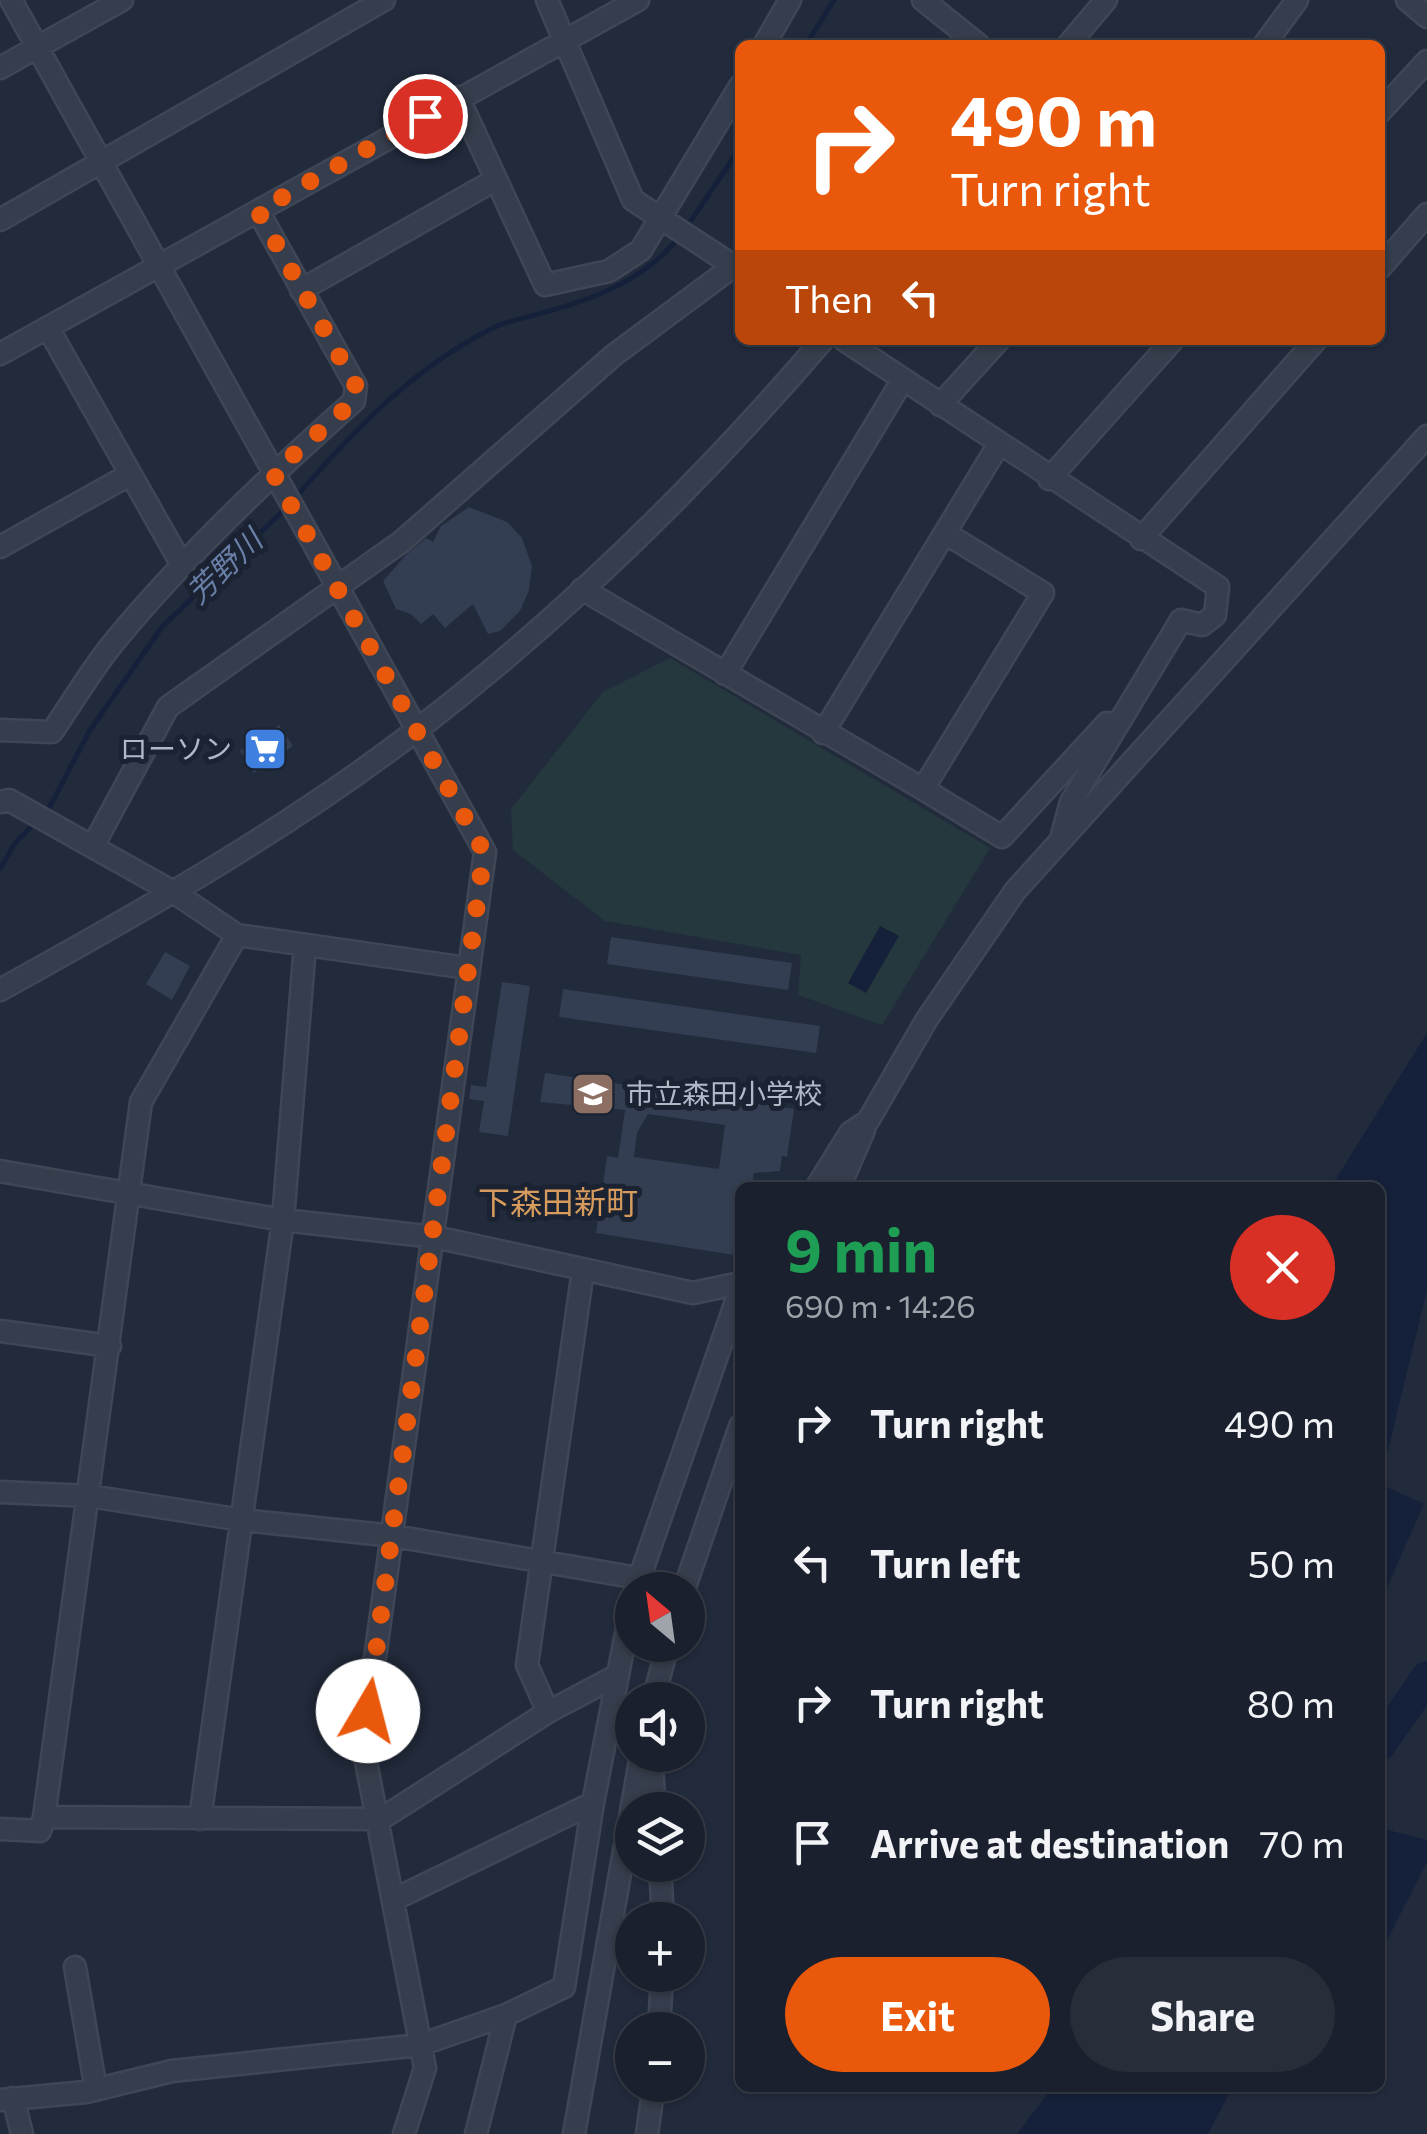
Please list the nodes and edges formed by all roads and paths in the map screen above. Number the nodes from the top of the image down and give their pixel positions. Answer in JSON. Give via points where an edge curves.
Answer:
{"nodes":[{"id":1,"x":10,"y":0,"type":"edge"},
{"id":2,"x":122,"y":0,"type":"edge"},
{"id":3,"x":384,"y":0,"type":"edge"},
{"id":4,"x":547,"y":0,"type":"edge"},
{"id":5,"x":638,"y":0,"type":"edge"},
{"id":6,"x":790,"y":0,"type":"edge"},
{"id":7,"x":923,"y":0,"type":"edge"},
{"id":8,"x":1106,"y":0,"type":"edge"},
{"id":9,"x":1297,"y":0,"type":"edge"},
{"id":10,"x":1407,"y":0,"type":"edge"},
{"id":11,"x":1427,"y":16,"type":"edge"},
{"id":12,"x":564,"y":39,"type":"junction"},
{"id":13,"x":767,"y":40,"type":"edge"},
{"id":14,"x":973,"y":40,"type":"edge"},
{"id":15,"x":1072,"y":40,"type":"edge"},
{"id":16,"x":1268,"y":40,"type":"edge"},
{"id":17,"x":36,"y":48,"type":"junction"},
{"id":18,"x":1427,"y":61,"type":"edge"},
{"id":19,"x":0,"y":68,"type":"edge"},
{"id":20,"x":458,"y":96,"type":"junction"},
{"id":21,"x":735,"y":96,"type":"edge"},
{"id":22,"x":1385,"y":107,"type":"edge"},
{"id":23,"x":100,"y":163,"type":"junction"},
{"id":24,"x":495,"y":180,"type":"junction"},
{"id":25,"x":258,"y":211,"type":"junction"},
{"id":26,"x":1427,"y":214,"type":"edge"},
{"id":27,"x":0,"y":220,"type":"edge"},
{"id":28,"x":669,"y":222,"type":"junction"},
{"id":29,"x":1385,"y":262,"type":"edge"},
{"id":30,"x":156,"y":266,"type":"junction"},
{"id":31,"x":735,"y":267,"type":"edge"},
{"id":32,"x":735,"y":269,"type":"edge"},
{"id":33,"x":301,"y":290,"type":"junction"},
{"id":34,"x":48,"y":328,"type":"junction"},
{"id":35,"x":819,"y":345,"type":"edge"},
{"id":36,"x":851,"y":345,"type":"edge"},
{"id":37,"x":994,"y":345,"type":"edge"},
{"id":38,"x":1169,"y":345,"type":"edge"},
{"id":39,"x":1312,"y":345,"type":"edge"},
{"id":40,"x":0,"y":354,"type":"edge"},
{"id":41,"x":902,"y":381,"type":"junction"},
{"id":42,"x":940,"y":405,"type":"junction"},
{"id":43,"x":1427,"y":436,"type":"edge"},
{"id":44,"x":998,"y":444,"type":"junction"},
{"id":45,"x":273,"y":473,"type":"junction"},
{"id":46,"x":130,"y":475,"type":"junction"},
{"id":47,"x":1049,"y":479,"type":"junction"},
{"id":48,"x":945,"y":533,"type":"junction"},
{"id":49,"x":1141,"y":539,"type":"junction"},
{"id":50,"x":0,"y":547,"type":"edge"},
{"id":51,"x":182,"y":565,"type":"junction"},
{"id":52,"x":340,"y":588,"type":"junction"},
{"id":53,"x":582,"y":589,"type":"junction"},
{"id":54,"x":725,"y":674,"type":"junction"},
{"id":55,"x":1138,"y":690,"type":"junction"},
{"id":56,"x":0,"y":730,"type":"edge"},
{"id":57,"x":418,"y":730,"type":"junction"},
{"id":58,"x":824,"y":733,"type":"junction"},
{"id":59,"x":923,"y":790,"type":"junction"},
{"id":60,"x":0,"y":802,"type":"edge"},
{"id":61,"x":1060,"y":840,"type":"junction"},
{"id":62,"x":93,"y":846,"type":"junction"},
{"id":63,"x":176,"y":893,"type":"junction"},
{"id":64,"x":237,"y":935,"type":"junction"},
{"id":65,"x":305,"y":945,"type":"junction"},
{"id":66,"x":466,"y":968,"type":"junction"},
{"id":67,"x":0,"y":990,"type":"edge"},
{"id":68,"x":868,"y":1120,"type":"junction"},
{"id":69,"x":0,"y":1171,"type":"edge"},
{"id":70,"x":820,"y":1182,"type":"edge"},
{"id":71,"x":842,"y":1182,"type":"edge"},
{"id":72,"x":129,"y":1194,"type":"junction"},
{"id":73,"x":283,"y":1220,"type":"junction"},
{"id":74,"x":435,"y":1237,"type":"junction"},
{"id":75,"x":584,"y":1270,"type":"junction"},
{"id":76,"x":735,"y":1288,"type":"edge"},
{"id":77,"x":735,"y":1301,"type":"edge"},
{"id":78,"x":0,"y":1332,"type":"edge"},
{"id":79,"x":110,"y":1346,"type":"junction"},
{"id":80,"x":735,"y":1441,"type":"edge"},
{"id":81,"x":0,"y":1492,"type":"edge"},
{"id":82,"x":90,"y":1496,"type":"junction"},
{"id":83,"x":242,"y":1520,"type":"junction"},
{"id":84,"x":394,"y":1536,"type":"junction"},
{"id":85,"x":542,"y":1562,"type":"junction"},
{"id":86,"x":641,"y":1572,"type":"edge"},
{"id":87,"x":690,"y":1572,"type":"edge"},
{"id":88,"x":615,"y":1579,"type":"edge"},
{"id":89,"x":619,"y":1662,"type":"edge"},
{"id":90,"x":616,"y":1676,"type":"junction"},
{"id":91,"x":548,"y":1712,"type":"junction"},
{"id":92,"x":639,"y":1772,"type":"edge"},
{"id":93,"x":593,"y":1802,"type":"junction"},
{"id":94,"x":44,"y":1816,"type":"junction"},
{"id":95,"x":200,"y":1818,"type":"junction"},
{"id":96,"x":380,"y":1818,"type":"junction"},
{"id":97,"x":0,"y":1829,"type":"edge"},
{"id":98,"x":396,"y":1899,"type":"junction"},
{"id":99,"x":75,"y":1967,"type":"dead end"},
{"id":100,"x":506,"y":2015,"type":"junction"},
{"id":101,"x":420,"y":2045,"type":"junction"},
{"id":102,"x":96,"y":2090,"type":"junction"},
{"id":103,"x":6,"y":2099,"type":"edge"},
{"id":104,"x":652,"y":2102,"type":"edge"},
{"id":105,"x":22,"y":2134,"type":"edge"},
{"id":106,"x":404,"y":2134,"type":"edge"},
{"id":107,"x":476,"y":2134,"type":"edge"},
{"id":108,"x":574,"y":2134,"type":"edge"},
{"id":109,"x":647,"y":2134,"type":"edge"}],
"edges":[{"from":1,"to":17,"type":"street"},
{"from":2,"to":17,"type":"street"},
{"from":3,"to":23,"type":"street"},
{"from":4,"to":12,"type":"street"},
{"from":5,"to":12,"type":"street"},
{"from":6,"to":13,"type":"street"},
{"from":7,"to":14,"type":"street"},
{"from":8,"to":15,"type":"street"},
{"from":9,"to":16,"type":"street"},
{"from":10,"to":11,"type":"street"},
{"from":12,"to":20,"type":"street"},
{"from":12,"to":28,"type":"street","via":[[633,200]]},
{"from":17,"to":19,"type":"street"},
{"from":17,"to":23,"type":"street"},
{"from":18,"to":22,"type":"street"},
{"from":20,"to":24,"type":"street"},
{"from":20,"to":25,"type":"street"},
{"from":21,"to":28,"type":"street"},
{"from":23,"to":27,"type":"street"},
{"from":23,"to":30,"type":"street"},
{"from":24,"to":28,"type":"street","via":[[545,285],[608,271]]},
{"from":24,"to":33,"type":"street"},
{"from":25,"to":30,"type":"street"},
{"from":25,"to":33,"type":"street"},
{"from":26,"to":29,"type":"street"},
{"from":28,"to":31,"type":"street"},
{"from":30,"to":34,"type":"street"},
{"from":30,"to":45,"type":"street"},
{"from":32,"to":52,"type":"street","via":[[614,356]]},
{"from":33,"to":45,"type":"street","via":[[356,386],[354,401]]},
{"from":34,"to":40,"type":"street"},
{"from":34,"to":46,"type":"street"},
{"from":35,"to":53,"type":"street","via":[[737,438]]},
{"from":36,"to":41,"type":"street"},
{"from":37,"to":42,"type":"street"},
{"from":38,"to":47,"type":"street"},
{"from":39,"to":49,"type":"street"},
{"from":41,"to":42,"type":"street"},
{"from":41,"to":54,"type":"street"},
{"from":42,"to":44,"type":"street"},
{"from":43,"to":61,"type":"street"},
{"from":44,"to":47,"type":"street"},
{"from":44,"to":48,"type":"street"},
{"from":45,"to":51,"type":"street"},
{"from":45,"to":52,"type":"street"},
{"from":46,"to":50,"type":"street"},
{"from":46,"to":51,"type":"street"},
{"from":47,"to":49,"type":"street"},
{"from":48,"to":58,"type":"street"},
{"from":48,"to":59,"type":"street","via":[[1044,593]]},
{"from":49,"to":55,"type":"street","via":[[1218,586],[1215,616],[1202,625],[1181,620]]},
{"from":51,"to":56,"type":"street","via":[[116,639],[52,732]]},
{"from":52,"to":57,"type":"street"},
{"from":52,"to":62,"type":"street","via":[[168,707]]},
{"from":53,"to":54,"type":"street"},
{"from":53,"to":57,"type":"street"},
{"from":54,"to":58,"type":"street"},
{"from":55,"to":59,"type":"street","via":[[1002,838]]},
{"from":55,"to":61,"type":"street","via":[[1071,802]]},
{"from":57,"to":63,"type":"street"},
{"from":57,"to":66,"type":"street","via":[[484,852]]},
{"from":58,"to":59,"type":"street"},
{"from":60,"to":62,"type":"street","via":[[9,800]]},
{"from":61,"to":68,"type":"street","via":[[973,950]]},
{"from":62,"to":63,"type":"street"},
{"from":63,"to":64,"type":"street"},
{"from":63,"to":67,"type":"street"},
{"from":64,"to":65,"type":"street"},
{"from":64,"to":72,"type":"street","via":[[141,1102]]},
{"from":65,"to":66,"type":"street"},
{"from":65,"to":73,"type":"street"},
{"from":66,"to":74,"type":"street"},
{"from":68,"to":70,"type":"street","via":[[850,1133]]},
{"from":68,"to":71,"type":"street"},
{"from":69,"to":72,"type":"street"},
{"from":72,"to":73,"type":"street"},
{"from":72,"to":79,"type":"street"},
{"from":73,"to":74,"type":"street"},
{"from":73,"to":83,"type":"street"},
{"from":74,"to":75,"type":"street"},
{"from":74,"to":84,"type":"street"},
{"from":75,"to":76,"type":"street","via":[[694,1292]]},
{"from":75,"to":85,"type":"street"},
{"from":77,"to":86,"type":"street"},
{"from":78,"to":79,"type":"street"},
{"from":79,"to":82,"type":"street"},
{"from":80,"to":87,"type":"street"},
{"from":81,"to":82,"type":"street"},
{"from":82,"to":83,"type":"street"},
{"from":82,"to":94,"type":"street"},
{"from":83,"to":84,"type":"street"},
{"from":83,"to":95,"type":"street"},
{"from":84,"to":85,"type":"street"},
{"from":84,"to":96,"type":"street","via":[[364,1746]]},
{"from":85,"to":88,"type":"street"},
{"from":85,"to":91,"type":"street","via":[[527,1664]]},
{"from":89,"to":90,"type":"street"},
{"from":90,"to":91,"type":"street"},
{"from":90,"to":93,"type":"street"},
{"from":91,"to":96,"type":"street"},
{"from":92,"to":108,"type":"street"},
{"from":93,"to":98,"type":"street"},
{"from":93,"to":100,"type":"street","via":[[564,1987]]},
{"from":94,"to":95,"type":"street"},
{"from":94,"to":97,"type":"street","via":[[40,1831]]},
{"from":95,"to":96,"type":"street"},
{"from":96,"to":98,"type":"street"},
{"from":98,"to":101,"type":"street"},
{"from":99,"to":102,"type":"street"},
{"from":100,"to":101,"type":"street"},
{"from":100,"to":107,"type":"street"},
{"from":101,"to":102,"type":"street","via":[[172,2071]]},
{"from":101,"to":106,"type":"street","via":[[425,2068]]},
{"from":102,"to":103,"type":"street"},
{"from":103,"to":105,"type":"street"},
{"from":104,"to":109,"type":"street"}]}
